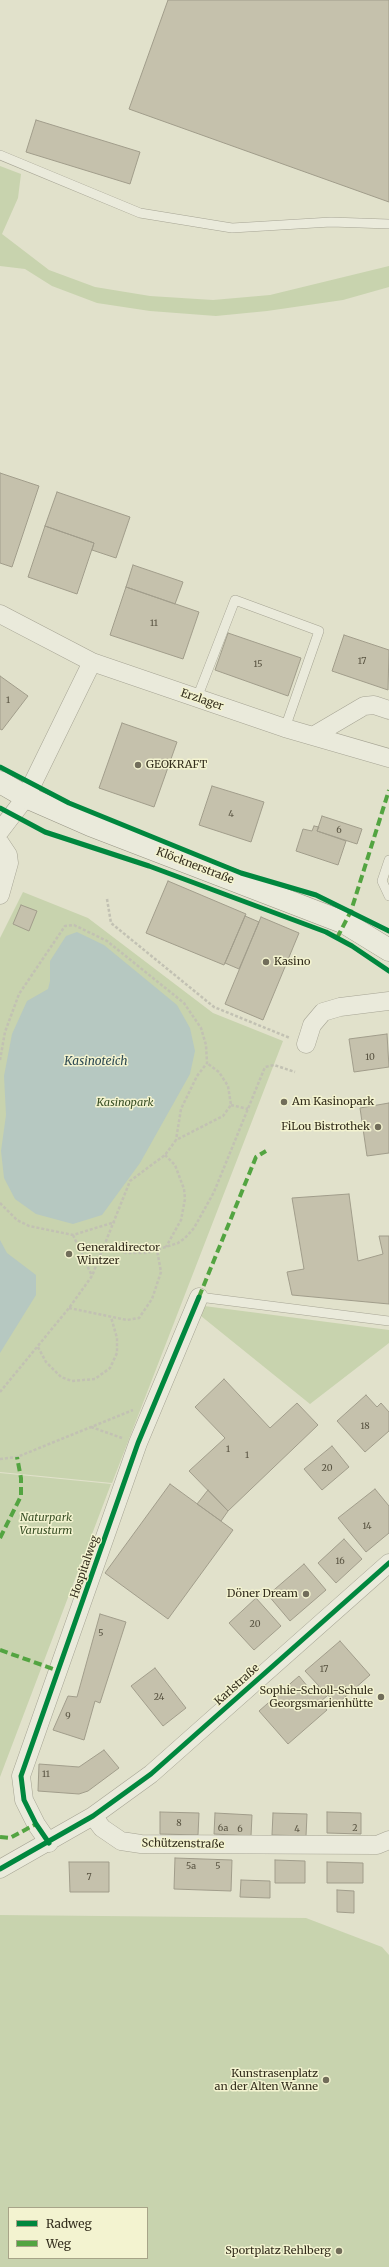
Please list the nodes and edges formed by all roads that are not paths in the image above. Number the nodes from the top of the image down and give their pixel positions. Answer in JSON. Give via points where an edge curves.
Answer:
{"nodes":[{"id":1,"x":0,"y":154,"type":"edge"},
{"id":2,"x":389,"y":224,"type":"edge"},
{"id":3,"x":0,"y":614,"type":"edge"},
{"id":4,"x":92,"y":662,"type":"junction"},
{"id":5,"x":197,"y":698,"type":"junction"},
{"id":6,"x":389,"y":710,"type":"edge"},
{"id":7,"x":284,"y":728,"type":"junction"},
{"id":8,"x":313,"y":736,"type":"junction"},
{"id":9,"x":389,"y":758,"type":"edge"},
{"id":10,"x":0,"y":782,"type":"edge"},
{"id":11,"x":26,"y":797,"type":"junction"},
{"id":12,"x":0,"y":831,"type":"edge"},
{"id":13,"x":0,"y":843,"type":"edge"},
{"id":14,"x":389,"y":860,"type":"edge"},
{"id":15,"x":0,"y":895,"type":"edge"},
{"id":16,"x":389,"y":896,"type":"edge"},
{"id":17,"x":389,"y":950,"type":"edge"},
{"id":18,"x":389,"y":1001,"type":"edge"},
{"id":19,"x":306,"y":1044,"type":"road end"},
{"id":20,"x":199,"y":1297,"type":"joint"},
{"id":21,"x":389,"y":1321,"type":"edge"},
{"id":22,"x":389,"y":1563,"type":"edge"},
{"id":23,"x":93,"y":1816,"type":"junction"},
{"id":24,"x":389,"y":1840,"type":"edge"},
{"id":25,"x":49,"y":1842,"type":"junction"},
{"id":26,"x":0,"y":1869,"type":"edge"}],
"edges":[{"from":1,"to":2,"type":"lane","via":[[140,213],[232,228],[331,222]]},
{"from":3,"to":4,"type":"street","name":"Erzlager"},
{"from":4,"to":5,"type":"street","name":"Erzlager"},
{"from":4,"to":11,"type":"street"},
{"from":5,"to":7,"type":"street","name":"Erzlager"},
{"from":5,"to":7,"type":"lane","via":[[235,600],[319,631]]},
{"from":6,"to":8,"type":"street","via":[[374,705],[364,706]]},
{"from":7,"to":8,"type":"street","name":"Erzlager"},
{"from":8,"to":9,"type":"street","name":"Erzlager"},
{"from":10,"to":11,"type":"main road","name":"Klöcknerstraße"},
{"from":11,"to":12,"type":"street"},
{"from":11,"to":17,"type":"main road","name":"Klöcknerstraße","via":[[90,825],[344,923]]},
{"from":13,"to":15,"type":"street","via":[[8,855],[9,863]]},
{"from":14,"to":16,"type":"lane","via":[[382,881]]},
{"from":18,"to":19,"type":"street","via":[[340,1006],[323,1012],[312,1026]]},
{"from":20,"to":21,"type":"lane"},
{"from":20,"to":25,"type":"street","name":"Hospitalweg","via":[[138,1444],[20,1776],[24,1800]]},
{"from":22,"to":23,"type":"street","name":"Karlstraße","via":[[151,1774]]},
{"from":23,"to":24,"type":"street","name":"Schützenstraße","via":[[102,1828],[121,1841],[140,1844],[377,1845]]},
{"from":23,"to":25,"type":"street"},
{"from":25,"to":26,"type":"street"}]}
